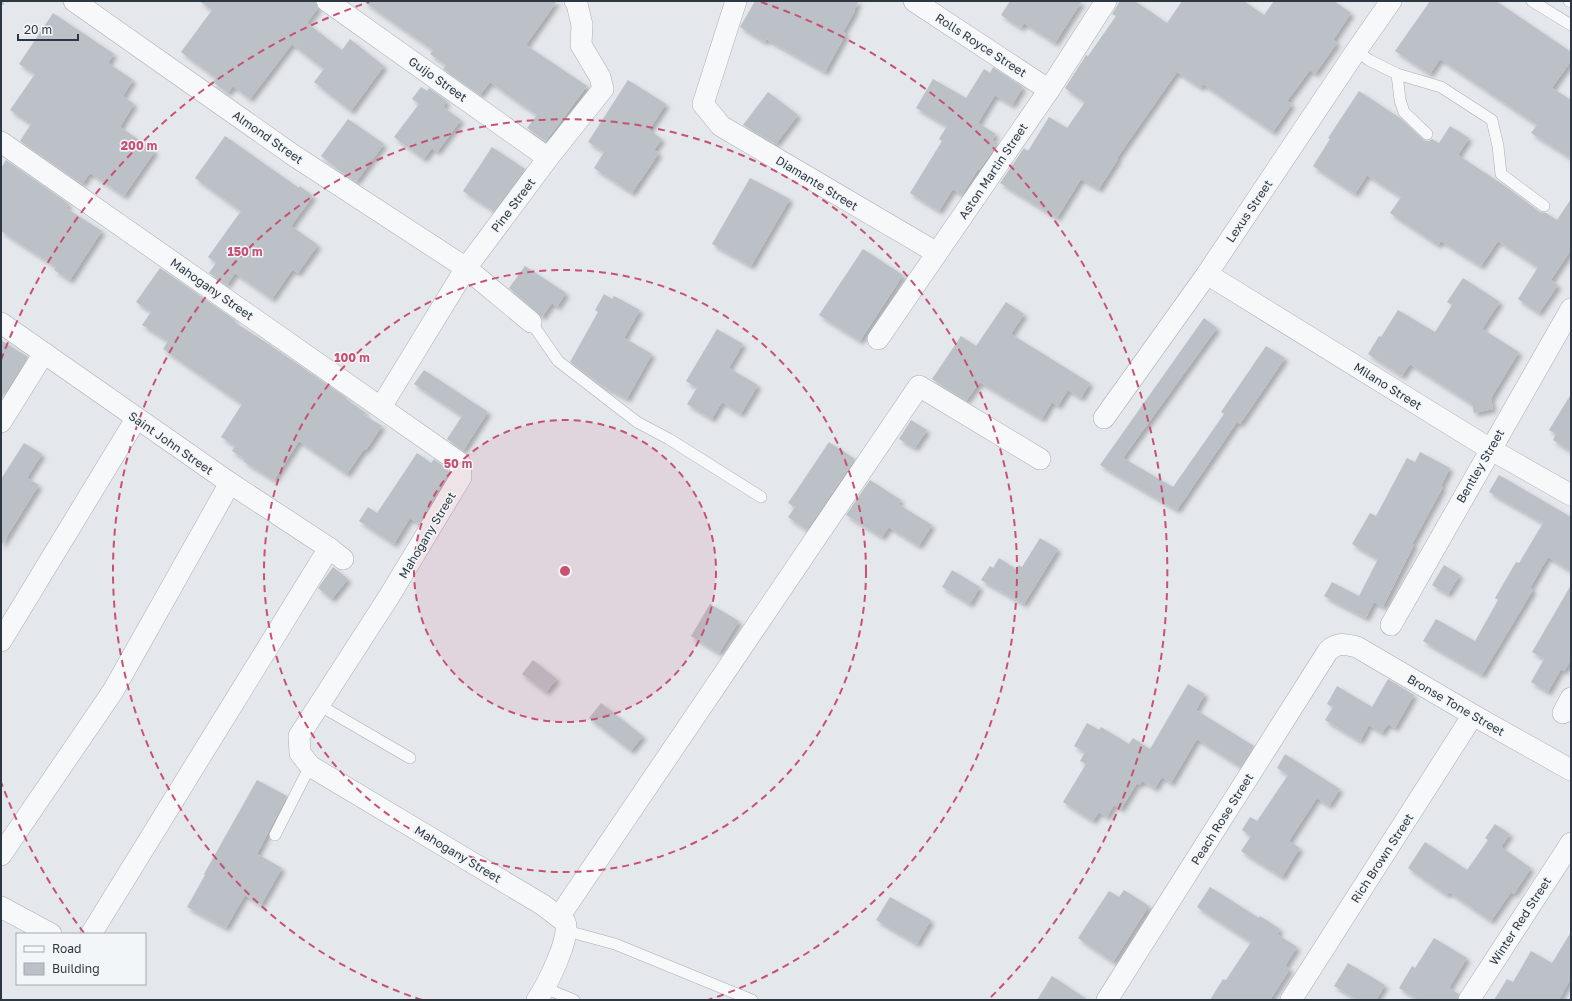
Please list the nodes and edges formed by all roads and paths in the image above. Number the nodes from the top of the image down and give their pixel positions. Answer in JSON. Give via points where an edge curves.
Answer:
{"nodes":[{"id":1,"x":8,"y":1,"type":"edge"},
{"id":2,"x":74,"y":1,"type":"edge"},
{"id":3,"x":327,"y":1,"type":"edge"},
{"id":4,"x":575,"y":1,"type":"edge"},
{"id":5,"x":736,"y":1,"type":"edge"},
{"id":6,"x":914,"y":1,"type":"edge"},
{"id":7,"x":1106,"y":1,"type":"edge"},
{"id":8,"x":1391,"y":1,"type":"edge"},
{"id":9,"x":1532,"y":1,"type":"edge"},
{"id":10,"x":1,"y":4,"type":"edge"},
{"id":11,"x":1571,"y":25,"type":"edge"},
{"id":12,"x":1356,"y":51,"type":"junction"},
{"id":13,"x":1397,"y":74,"type":"junction"},
{"id":14,"x":1049,"y":90,"type":"junction"},
{"id":15,"x":1427,"y":134,"type":"dead end"},
{"id":16,"x":1,"y":142,"type":"edge"},
{"id":17,"x":548,"y":158,"type":"junction"},
{"id":18,"x":1544,"y":206,"type":"dead end"},
{"id":19,"x":937,"y":253,"type":"junction"},
{"id":20,"x":466,"y":268,"type":"junction"},
{"id":21,"x":1207,"y":274,"type":"junction"},
{"id":22,"x":1571,"y":309,"type":"edge"},
{"id":23,"x":531,"y":322,"type":"joint"},
{"id":24,"x":1,"y":323,"type":"edge"},
{"id":25,"x":878,"y":339,"type":"dead end"},
{"id":26,"x":44,"y":353,"type":"junction"},
{"id":27,"x":381,"y":407,"type":"junction"},
{"id":28,"x":136,"y":418,"type":"junction"},
{"id":29,"x":1104,"y":418,"type":"dead end"},
{"id":30,"x":1,"y":422,"type":"edge"},
{"id":31,"x":1490,"y":449,"type":"junction"},
{"id":32,"x":1040,"y":459,"type":"dead end"},
{"id":33,"x":230,"y":484,"type":"junction"},
{"id":34,"x":1571,"y":495,"type":"edge"},
{"id":35,"x":761,"y":497,"type":"dead end"},
{"id":36,"x":1391,"y":625,"type":"dead end"},
{"id":37,"x":1,"y":640,"type":"edge"},
{"id":38,"x":1340,"y":644,"type":"joint"},
{"id":39,"x":319,"y":705,"type":"junction"},
{"id":40,"x":1473,"y":715,"type":"junction"},
{"id":41,"x":410,"y":758,"type":"dead end"},
{"id":42,"x":310,"y":766,"type":"junction"},
{"id":43,"x":1571,"y":770,"type":"edge"},
{"id":44,"x":275,"y":835,"type":"dead end"},
{"id":45,"x":1571,"y":843,"type":"edge"},
{"id":46,"x":1,"y":855,"type":"edge"},
{"id":47,"x":1,"y":907,"type":"edge"},
{"id":48,"x":564,"y":924,"type":"junction"},
{"id":49,"x":49,"y":933,"type":"edge"},
{"id":50,"x":92,"y":933,"type":"edge"},
{"id":51,"x":541,"y":994,"type":"edge"},
{"id":52,"x":574,"y":1000,"type":"edge"},
{"id":53,"x":752,"y":1000,"type":"edge"},
{"id":54,"x":1107,"y":1000,"type":"edge"},
{"id":55,"x":1291,"y":1000,"type":"edge"},
{"id":56,"x":1469,"y":1000,"type":"edge"}],
"edges":[{"from":1,"to":10,"type":"path"},
{"from":2,"to":20,"type":"street","name":"Almond Street","via":[[293,155]]},
{"from":3,"to":17,"type":"street","name":"Guijo Street"},
{"from":4,"to":17,"type":"street","name":"Pine Street","via":[[582,25],[581,45],[600,77],[603,89]]},
{"from":5,"to":19,"type":"street","name":"Diamante Street","via":[[703,104],[721,126]]},
{"from":6,"to":14,"type":"street","name":"Rolls Royce Street"},
{"from":7,"to":14,"type":"street","name":"Aston Martin Street"},
{"from":8,"to":12,"type":"street","name":"Lexus Street"},
{"from":9,"to":11,"type":"lane"},
{"from":12,"to":13,"type":"lane"},
{"from":12,"to":21,"type":"street","name":"Lexus Street"},
{"from":13,"to":15,"type":"lane","via":[[1404,112]]},
{"from":13,"to":18,"type":"lane","via":[[1441,87],[1492,120],[1501,174]]},
{"from":14,"to":19,"type":"street","name":"Aston Martin Street"},
{"from":16,"to":27,"type":"street","name":"Mahogany Street"},
{"from":17,"to":20,"type":"street","name":"Pine Street"},
{"from":19,"to":25,"type":"street","name":"Aston Martin Street"},
{"from":20,"to":23,"type":"street","name":"Almond Street"},
{"from":20,"to":27,"type":"street","name":"Pine Street"},
{"from":21,"to":29,"type":"street","name":"Lexus Street"},
{"from":21,"to":31,"type":"street","name":"Milano Street"},
{"from":22,"to":31,"type":"street","name":"Bentley Street"},
{"from":23,"to":35,"type":"lane","via":[[558,361],[637,422],[669,439]]},
{"from":24,"to":26,"type":"street","name":"Saint John Street"},
{"from":26,"to":28,"type":"street","name":"Saint John Street"},
{"from":26,"to":30,"type":"street"},
{"from":27,"to":39,"type":"street","name":"Mahogany Street","via":[[460,463],[461,477],[390,595]]},
{"from":28,"to":33,"type":"street","name":"Saint John Street"},
{"from":28,"to":37,"type":"street"},
{"from":31,"to":34,"type":"street","name":"Milano Street"},
{"from":31,"to":36,"type":"street","name":"Bentley Street"},
{"from":32,"to":48,"type":"street","via":[[919,386],[563,911]]},
{"from":33,"to":46,"type":"street","via":[[113,691]]},
{"from":33,"to":50,"type":"street","name":"Saint John Street","via":[[336,553]]},
{"from":38,"to":40,"type":"street","name":"Bronse Tone Street","via":[[1357,647]]},
{"from":38,"to":54,"type":"street","name":"Peach Rose Street","via":[[1334,645],[1328,651]]},
{"from":39,"to":41,"type":"lane"},
{"from":39,"to":42,"type":"street","name":"Mahogany Street","via":[[299,736],[300,753]]},
{"from":40,"to":43,"type":"street","name":"Bronse Tone Street"},
{"from":40,"to":55,"type":"street","name":"Rich Brown Street"},
{"from":42,"to":44,"type":"lane"},
{"from":42,"to":48,"type":"street","name":"Mahogany Street","via":[[543,905]]},
{"from":45,"to":56,"type":"street","name":"Winter Red Street"},
{"from":47,"to":49,"type":"street"},
{"from":48,"to":51,"type":"street","via":[[566,937]]},
{"from":48,"to":53,"type":"lane"},
{"from":51,"to":52,"type":"lane"}]}
